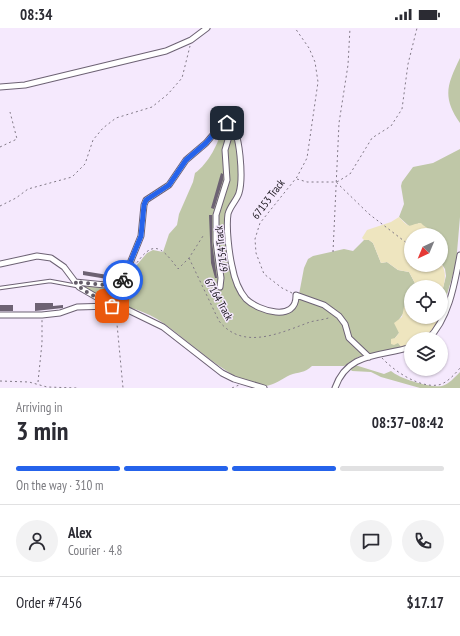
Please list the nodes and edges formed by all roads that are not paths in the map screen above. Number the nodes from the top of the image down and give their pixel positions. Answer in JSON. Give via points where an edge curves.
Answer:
{"nodes":[{"id":1,"x":201,"y":28,"type":"edge"},
{"id":2,"x":207,"y":28,"type":"edge"},
{"id":3,"x":198,"y":35,"type":"junction"},
{"id":4,"x":0,"y":87,"type":"edge"},
{"id":5,"x":229,"y":123,"type":"junction"},
{"id":6,"x":460,"y":255,"type":"edge"},
{"id":7,"x":0,"y":264,"type":"edge"},
{"id":8,"x":75,"y":282,"type":"junction"},
{"id":9,"x":79,"y":287,"type":"junction"},
{"id":10,"x":0,"y":288,"type":"edge"},
{"id":11,"x":220,"y":288,"type":"dead end"},
{"id":12,"x":112,"y":306,"type":"junction"},
{"id":13,"x":0,"y":314,"type":"edge"},
{"id":14,"x":434,"y":332,"type":"edge"},
{"id":15,"x":404,"y":349,"type":"edge"},
{"id":16,"x":369,"y":357,"type":"junction"},
{"id":17,"x":262,"y":387,"type":"edge"},
{"id":18,"x":335,"y":388,"type":"edge"}],
"edges":[{"from":1,"to":3,"type":"street"},
{"from":2,"to":3,"type":"street"},
{"from":3,"to":4,"type":"street","via":[[166,51],[49,80]]},
{"from":5,"to":8,"type":"street","via":[[222,124],[206,143],[186,160],[169,185],[146,200],[141,236],[120,283],[115,286]]},
{"from":5,"to":11,"type":"street","via":[[230,133],[225,150],[227,180],[216,215]]},
{"from":5,"to":16,"type":"street","name":"67154 Track","via":[[236,131],[239,143],[240,189],[229,211],[232,266],[245,298],[250,303],[270,311],[284,312],[291,309],[296,295],[324,305],[344,321],[347,336]]},
{"from":6,"to":14,"type":"street","via":[[454,283]]},
{"from":7,"to":8,"type":"street","via":[[37,256],[46,257],[60,263]]},
{"from":8,"to":9,"type":"street"},
{"from":9,"to":10,"type":"lane","via":[[54,281]]},
{"from":9,"to":12,"type":"street"},
{"from":12,"to":13,"type":"street","via":[[77,307],[42,316]]},
{"from":12,"to":17,"type":"street","via":[[152,320],[222,373]]},
{"from":15,"to":16,"type":"street"},
{"from":16,"to":18,"type":"street","via":[[351,364]]}]}
